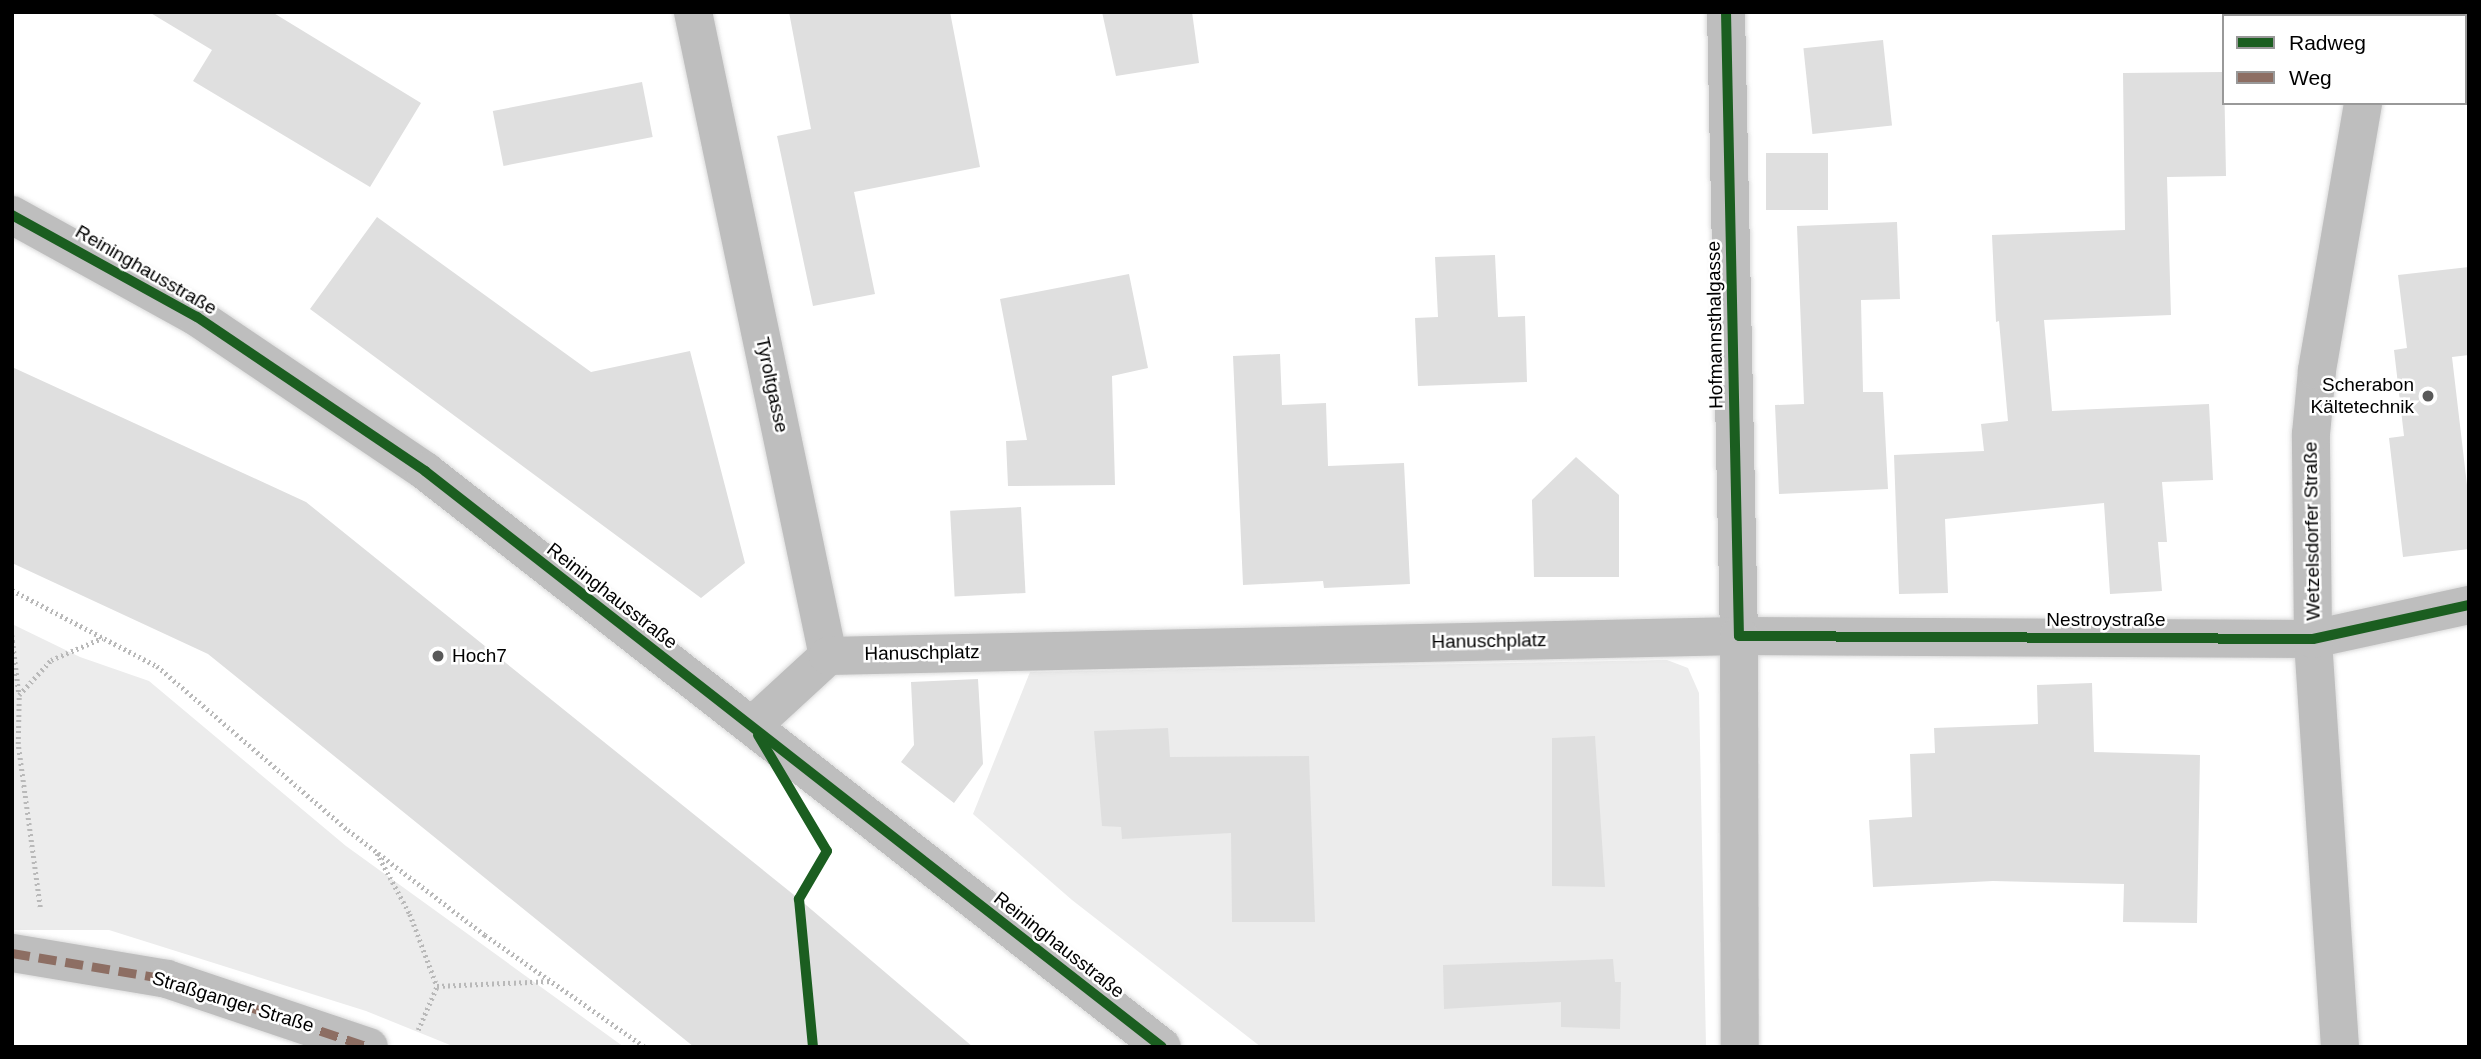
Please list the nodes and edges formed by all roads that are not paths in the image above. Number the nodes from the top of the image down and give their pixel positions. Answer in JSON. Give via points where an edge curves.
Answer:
{"nodes":[{"id":1,"x":693,"y":12,"type":"edge"},
{"id":2,"x":1726,"y":12,"type":"edge"},
{"id":3,"x":2363,"y":105,"type":"edge"},
{"id":4,"x":12,"y":215,"type":"edge"},
{"id":5,"x":2469,"y":605,"type":"edge"},
{"id":6,"x":1739,"y":636,"type":"junction"},
{"id":7,"x":2313,"y":639,"type":"junction"},
{"id":8,"x":828,"y":656,"type":"junction"},
{"id":9,"x":752,"y":726,"type":"junction"},
{"id":10,"x":12,"y":953,"type":"edge"},
{"id":11,"x":369,"y":1047,"type":"edge"},
{"id":12,"x":1162,"y":1047,"type":"edge"},
{"id":13,"x":1740,"y":1047,"type":"edge"},
{"id":14,"x":2340,"y":1047,"type":"edge"}],
"edges":[{"from":1,"to":8,"type":"street","name":"Tyroltgasse"},
{"from":2,"to":6,"type":"street","name":"Hofmannsthalgasse"},
{"from":3,"to":7,"type":"street","name":"Wetzelsdorfer Straße","via":[[2311,434]]},
{"from":4,"to":9,"type":"street","name":"Reininghausstraße","via":[[197,317],[425,471]]},
{"from":5,"to":7,"type":"street","name":"Nestroystraße"},
{"from":6,"to":7,"type":"street","name":"Nestroystraße"},
{"from":6,"to":8,"type":"street","name":"Hanuschplatz"},
{"from":6,"to":13,"type":"street"},
{"from":7,"to":14,"type":"street","name":"Wetzelsdorfer Straße"},
{"from":8,"to":9,"type":"street"},
{"from":9,"to":12,"type":"street","name":"Reininghausstraße"},
{"from":10,"to":11,"type":"street","name":"Straßganger Straße","via":[[167,979]]}]}
